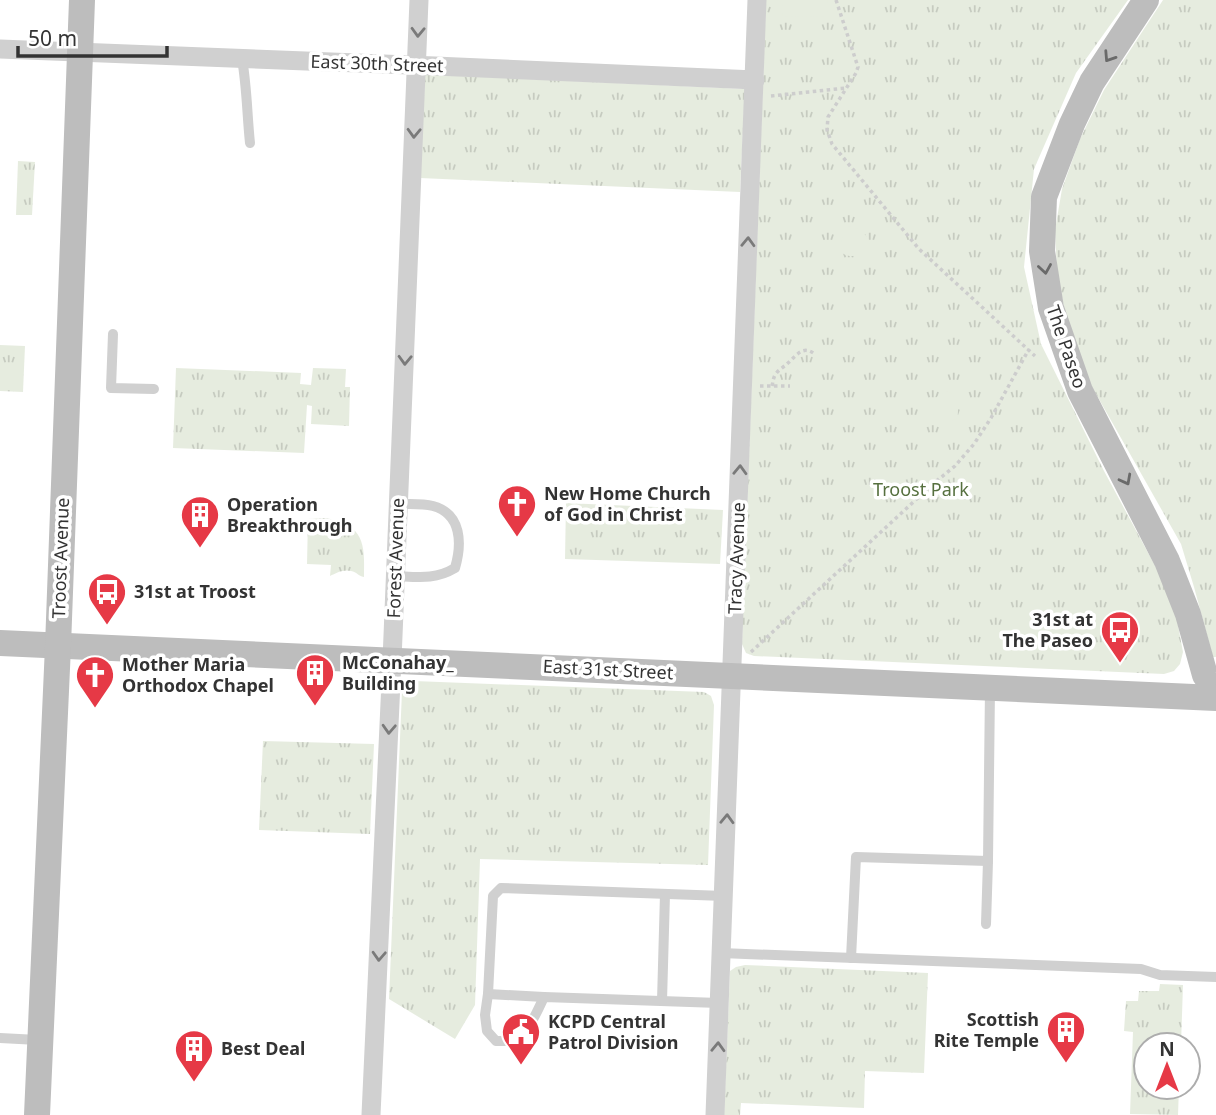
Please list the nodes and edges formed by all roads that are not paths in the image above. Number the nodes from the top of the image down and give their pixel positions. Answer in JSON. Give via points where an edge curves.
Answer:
{"nodes":[{"id":1,"x":82,"y":0,"type":"edge"},
{"id":2,"x":419,"y":0,"type":"edge"},
{"id":3,"x":757,"y":0,"type":"edge"},
{"id":4,"x":1146,"y":0,"type":"edge"},
{"id":5,"x":0,"y":49,"type":"edge"},
{"id":6,"x":80,"y":53,"type":"junction"},
{"id":7,"x":242,"y":59,"type":"junction"},
{"id":8,"x":417,"y":65,"type":"junction"},
{"id":9,"x":755,"y":80,"type":"junction"},
{"id":10,"x":250,"y":143,"type":"dead end"},
{"id":11,"x":113,"y":334,"type":"dead end"},
{"id":12,"x":154,"y":389,"type":"dead end"},
{"id":13,"x":399,"y":504,"type":"junction"},
{"id":14,"x":396,"y":576,"type":"junction"},
{"id":15,"x":0,"y":643,"type":"edge"},
{"id":16,"x":58,"y":646,"type":"junction"},
{"id":17,"x":392,"y":660,"type":"junction"},
{"id":18,"x":732,"y":676,"type":"junction"},
{"id":19,"x":990,"y":687,"type":"junction"},
{"id":20,"x":1216,"y":690,"type":"edge"},
{"id":21,"x":1216,"y":698,"type":"edge"},
{"id":22,"x":988,"y":861,"type":"junction"},
{"id":23,"x":665,"y":894,"type":"junction"},
{"id":24,"x":724,"y":896,"type":"junction"},
{"id":25,"x":986,"y":924,"type":"dead end"},
{"id":26,"x":722,"y":953,"type":"junction"},
{"id":27,"x":851,"y":958,"type":"junction"},
{"id":28,"x":1216,"y":977,"type":"edge"},
{"id":29,"x":488,"y":994,"type":"junction"},
{"id":30,"x":544,"y":997,"type":"junction"},
{"id":31,"x":663,"y":1001,"type":"junction"},
{"id":32,"x":719,"y":1003,"type":"junction"},
{"id":33,"x":0,"y":1038,"type":"edge"},
{"id":34,"x":40,"y":1040,"type":"junction"},
{"id":35,"x":37,"y":1115,"type":"edge"},
{"id":36,"x":371,"y":1115,"type":"edge"},
{"id":37,"x":715,"y":1115,"type":"edge"}],
"edges":[{"from":1,"to":6,"type":"main road","name":"Troost Avenue"},
{"from":2,"to":8,"type":"street","name":"Forest Avenue","one_way":true},
{"from":3,"to":9,"type":"street","name":"Tracy Avenue"},
{"from":4,"to":20,"type":"main road","name":"The Paseo","one_way":true,"via":[[1092,82],[1072,124],[1044,197],[1042,251],[1051,308],[1080,391],[1167,561],[1205,675]]},
{"from":5,"to":6,"type":"street","name":"East 30th Street"},
{"from":6,"to":7,"type":"street","name":"East 30th Street"},
{"from":6,"to":16,"type":"main road","name":"Troost Avenue"},
{"from":7,"to":8,"type":"street","name":"East 30th Street"},
{"from":7,"to":10,"type":"lane"},
{"from":8,"to":9,"type":"street","name":"East 30th Street"},
{"from":8,"to":13,"type":"street","name":"Forest Avenue","one_way":true},
{"from":18,"to":9,"type":"street","name":"Tracy Avenue","one_way":true},
{"from":11,"to":12,"type":"lane","via":[[110,388]]},
{"from":13,"to":14,"type":"street","name":"Forest Avenue"},
{"from":13,"to":14,"type":"lane","via":[[441,509],[452,517],[459,542],[455,568],[443,575]]},
{"from":14,"to":17,"type":"street","name":"Forest Avenue"},
{"from":15,"to":16,"type":"main road","name":"East 31st Street"},
{"from":16,"to":17,"type":"main road","name":"East 31st Street"},
{"from":16,"to":34,"type":"main road","name":"Troost Avenue"},
{"from":17,"to":18,"type":"main road","name":"East 31st Street"},
{"from":17,"to":36,"type":"street","name":"Forest Avenue","one_way":true},
{"from":18,"to":19,"type":"main road","name":"East 31st Street"},
{"from":24,"to":18,"type":"street","name":"Tracy Avenue","one_way":true},
{"from":19,"to":21,"type":"main road","name":"East 31st Street"},
{"from":19,"to":22,"type":"lane"},
{"from":22,"to":25,"type":"lane"},
{"from":22,"to":27,"type":"lane","via":[[856,857]]},
{"from":23,"to":24,"type":"lane"},
{"from":23,"to":29,"type":"lane","via":[[501,888],[493,896]]},
{"from":23,"to":31,"type":"lane"},
{"from":24,"to":26,"type":"street","name":"Tracy Avenue"},
{"from":26,"to":27,"type":"lane"},
{"from":26,"to":32,"type":"street","name":"Tracy Avenue"},
{"from":27,"to":28,"type":"lane","via":[[1141,969],[1160,975]]},
{"from":29,"to":30,"type":"lane"},
{"from":29,"to":30,"type":"lane","via":[[487,1031],[496,1041],[506,1042],[522,1035]]},
{"from":30,"to":31,"type":"lane"},
{"from":31,"to":32,"type":"lane"},
{"from":37,"to":32,"type":"street","name":"Tracy Avenue","one_way":true},
{"from":33,"to":34,"type":"lane"},
{"from":34,"to":35,"type":"main road","name":"Troost Avenue"}]}
